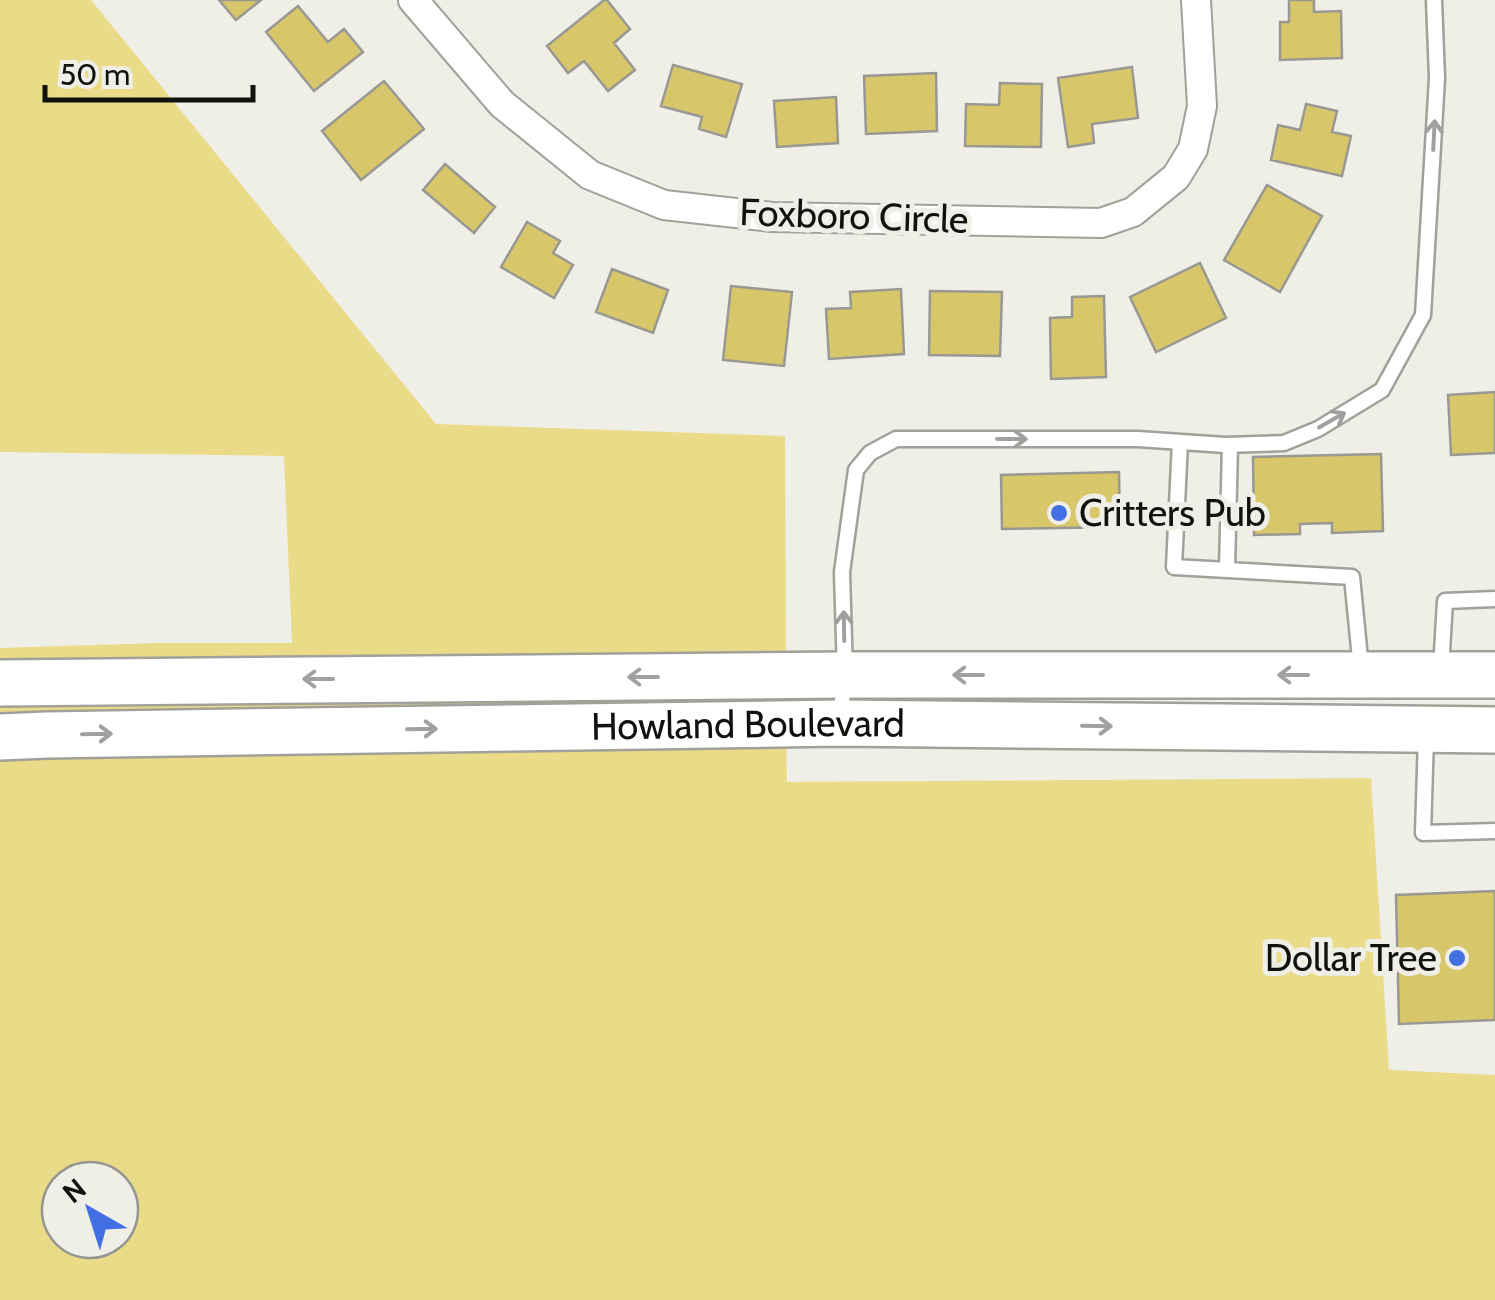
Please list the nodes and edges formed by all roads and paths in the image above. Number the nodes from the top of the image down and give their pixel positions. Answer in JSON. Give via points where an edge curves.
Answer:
{"nodes":[{"id":1,"x":413,"y":0,"type":"edge"},
{"id":2,"x":1196,"y":0,"type":"edge"},
{"id":3,"x":1434,"y":0,"type":"edge"},
{"id":4,"x":1180,"y":442,"type":"junction"},
{"id":5,"x":1230,"y":445,"type":"junction"},
{"id":6,"x":1228,"y":569,"type":"junction"},
{"id":7,"x":1495,"y":599,"type":"edge"},
{"id":8,"x":1441,"y":674,"type":"junction"},
{"id":9,"x":1495,"y":674,"type":"edge"},
{"id":10,"x":845,"y":675,"type":"junction"},
{"id":11,"x":1362,"y":675,"type":"junction"},
{"id":12,"x":0,"y":683,"type":"edge"},
{"id":13,"x":839,"y":724,"type":"junction"},
{"id":14,"x":1427,"y":730,"type":"junction"},
{"id":15,"x":1495,"y":730,"type":"edge"},
{"id":16,"x":0,"y":738,"type":"edge"},
{"id":17,"x":1495,"y":831,"type":"edge"}],
"edges":[{"from":1,"to":2,"type":"street","name":"Foxboro Circle","via":[[502,104],[590,175],[664,204],[772,217],[1102,223],[1133,212],[1162,189],[1193,149],[1202,106]]},
{"from":5,"to":3,"type":"lane","one_way":true,"via":[[1284,443],[1382,390],[1423,315],[1437,78]]},
{"from":4,"to":5,"type":"lane"},
{"from":4,"to":6,"type":"lane","via":[[1174,567]]},
{"from":10,"to":4,"type":"lane","one_way":true,"via":[[842,572],[856,470],[870,454],[896,440]]},
{"from":5,"to":6,"type":"lane"},
{"from":6,"to":11,"type":"lane","via":[[1352,577]]},
{"from":7,"to":8,"type":"lane","via":[[1445,601]]},
{"from":8,"to":9,"type":"main road","name":"Howland Boulevard"},
{"from":8,"to":11,"type":"main road","name":"Howland Boulevard"},
{"from":11,"to":10,"type":"main road","name":"Howland Boulevard","one_way":true},
{"from":10,"to":12,"type":"main road","name":"Howland Boulevard","one_way":true},
{"from":10,"to":13,"type":"lane"},
{"from":13,"to":14,"type":"main road","name":"Howland Boulevard","one_way":true},
{"from":16,"to":13,"type":"main road","name":"Howland Boulevard","one_way":true},
{"from":14,"to":15,"type":"main road","name":"Howland Boulevard"},
{"from":14,"to":17,"type":"lane","via":[[1423,834]]}]}
